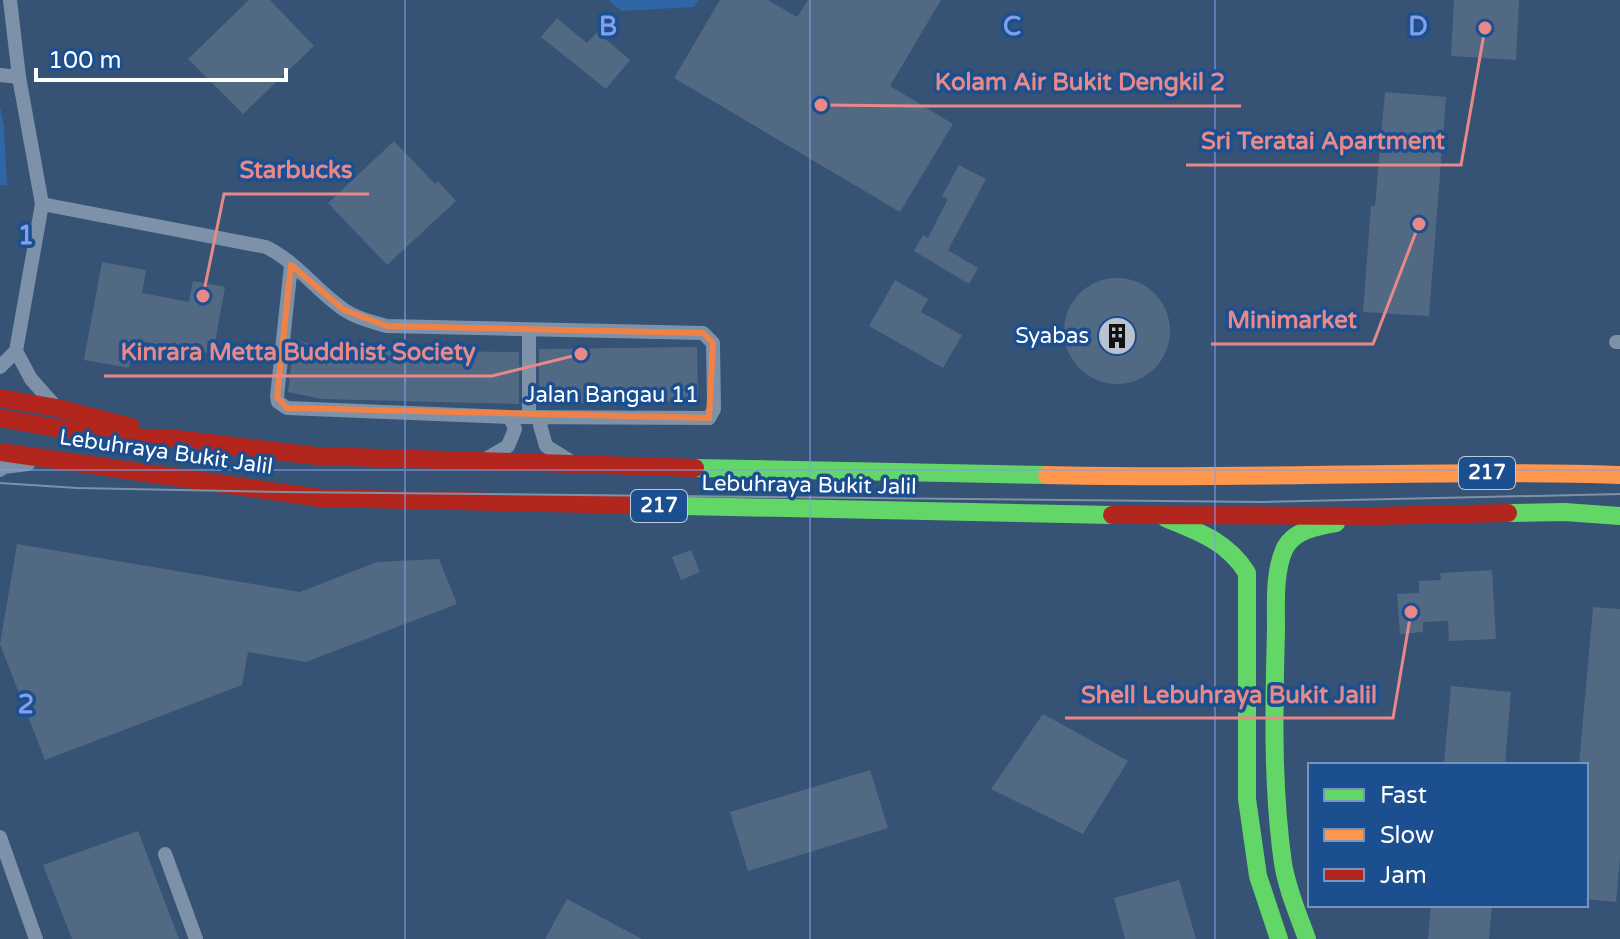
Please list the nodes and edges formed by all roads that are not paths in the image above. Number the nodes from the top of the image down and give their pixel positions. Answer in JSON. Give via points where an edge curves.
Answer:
{"nodes":[{"id":1,"x":10,"y":0,"type":"edge"},
{"id":2,"x":0,"y":75,"type":"edge"},
{"id":3,"x":19,"y":77,"type":"junction"},
{"id":4,"x":42,"y":204,"type":"junction"},
{"id":5,"x":291,"y":265,"type":"junction"},
{"id":6,"x":529,"y":330,"type":"junction"},
{"id":7,"x":16,"y":351,"type":"junction"},
{"id":8,"x":0,"y":367,"type":"edge"},
{"id":9,"x":0,"y":398,"type":"edge"},
{"id":10,"x":57,"y":408,"type":"junction"},
{"id":11,"x":510,"y":417,"type":"junction"},
{"id":12,"x":536,"y":417,"type":"junction"},
{"id":13,"x":0,"y":418,"type":"edge"},
{"id":14,"x":176,"y":439,"type":"junction"},
{"id":15,"x":0,"y":452,"type":"edge"},
{"id":16,"x":481,"y":462,"type":"junction"},
{"id":17,"x":81,"y":464,"type":"junction"},
{"id":18,"x":575,"y":465,"type":"junction"},
{"id":19,"x":0,"y":470,"type":"edge"},
{"id":20,"x":1620,"y":475,"type":"edge"},
{"id":21,"x":1161,"y":516,"type":"junction"},
{"id":22,"x":1376,"y":516,"type":"junction"},
{"id":23,"x":1620,"y":516,"type":"edge"},
{"id":24,"x":1276,"y":678,"type":"junction"},
{"id":25,"x":1249,"y":679,"type":"junction"},
{"id":26,"x":0,"y":837,"type":"edge"},
{"id":27,"x":165,"y":854,"type":"dead end"},
{"id":28,"x":36,"y":939,"type":"edge"},
{"id":29,"x":196,"y":939,"type":"edge"},
{"id":30,"x":1279,"y":939,"type":"edge"},
{"id":31,"x":1307,"y":939,"type":"edge"}],
"edges":[{"from":1,"to":3,"type":"street"},
{"from":2,"to":3,"type":"street"},
{"from":3,"to":4,"type":"street"},
{"from":4,"to":5,"type":"street","via":[[266,247]]},
{"from":4,"to":7,"type":"street"},
{"from":5,"to":6,"type":"street","name":"Jalan Bangau 11","via":[[344,310],[387,326]]},
{"from":5,"to":11,"type":"street","name":"Jalan Bangau 11","via":[[278,402],[287,408]]},
{"from":6,"to":12,"type":"street"},
{"from":6,"to":12,"type":"street","name":"Jalan Bangau 11","via":[[703,333],[713,343],[714,409],[709,418]]},
{"from":7,"to":8,"type":"street"},
{"from":7,"to":10,"type":"street","via":[[31,379]]},
{"from":9,"to":10,"type":"main road"},
{"from":10,"to":14,"type":"main road"},
{"from":11,"to":12,"type":"street","name":"Jalan Bangau 11"},
{"from":11,"to":16,"type":"street","via":[[515,429],[508,446]]},
{"from":12,"to":18,"type":"street","via":[[546,446]]},
{"from":13,"to":14,"type":"main road","via":[[101,436]]},
{"from":14,"to":16,"type":"main road","name":"Lebuhraya Bukit Jalil","number":"217","via":[[317,456]]},
{"from":15,"to":17,"type":"main road","name":"Lebuhraya Bukit Jalil","number":"217"},
{"from":16,"to":18,"type":"main road","name":"Lebuhraya Bukit Jalil","number":"217"},
{"from":17,"to":19,"type":"street","via":[[38,463]]},
{"from":17,"to":21,"type":"main road","name":"Lebuhraya Bukit Jalil","number":"217","via":[[320,498]]},
{"from":18,"to":20,"type":"main road","name":"Lebuhraya Bukit Jalil","number":"217","via":[[1075,476]]},
{"from":21,"to":22,"type":"main road","name":"Lebuhraya Bukit Jalil","number":"217"},
{"from":21,"to":25,"type":"main road","via":[[1222,542],[1239,558],[1247,573]]},
{"from":22,"to":23,"type":"main road","name":"Lebuhraya Bukit Jalil","number":"217"},
{"from":22,"to":24,"type":"main road","via":[[1314,526],[1297,534],[1283,550],[1277,581]]},
{"from":24,"to":25,"type":"main road"},
{"from":24,"to":31,"type":"main road","via":[[1279,833],[1284,868]]},
{"from":25,"to":30,"type":"main road","via":[[1250,833]]},
{"from":26,"to":28,"type":"street"},
{"from":27,"to":29,"type":"street"}]}
